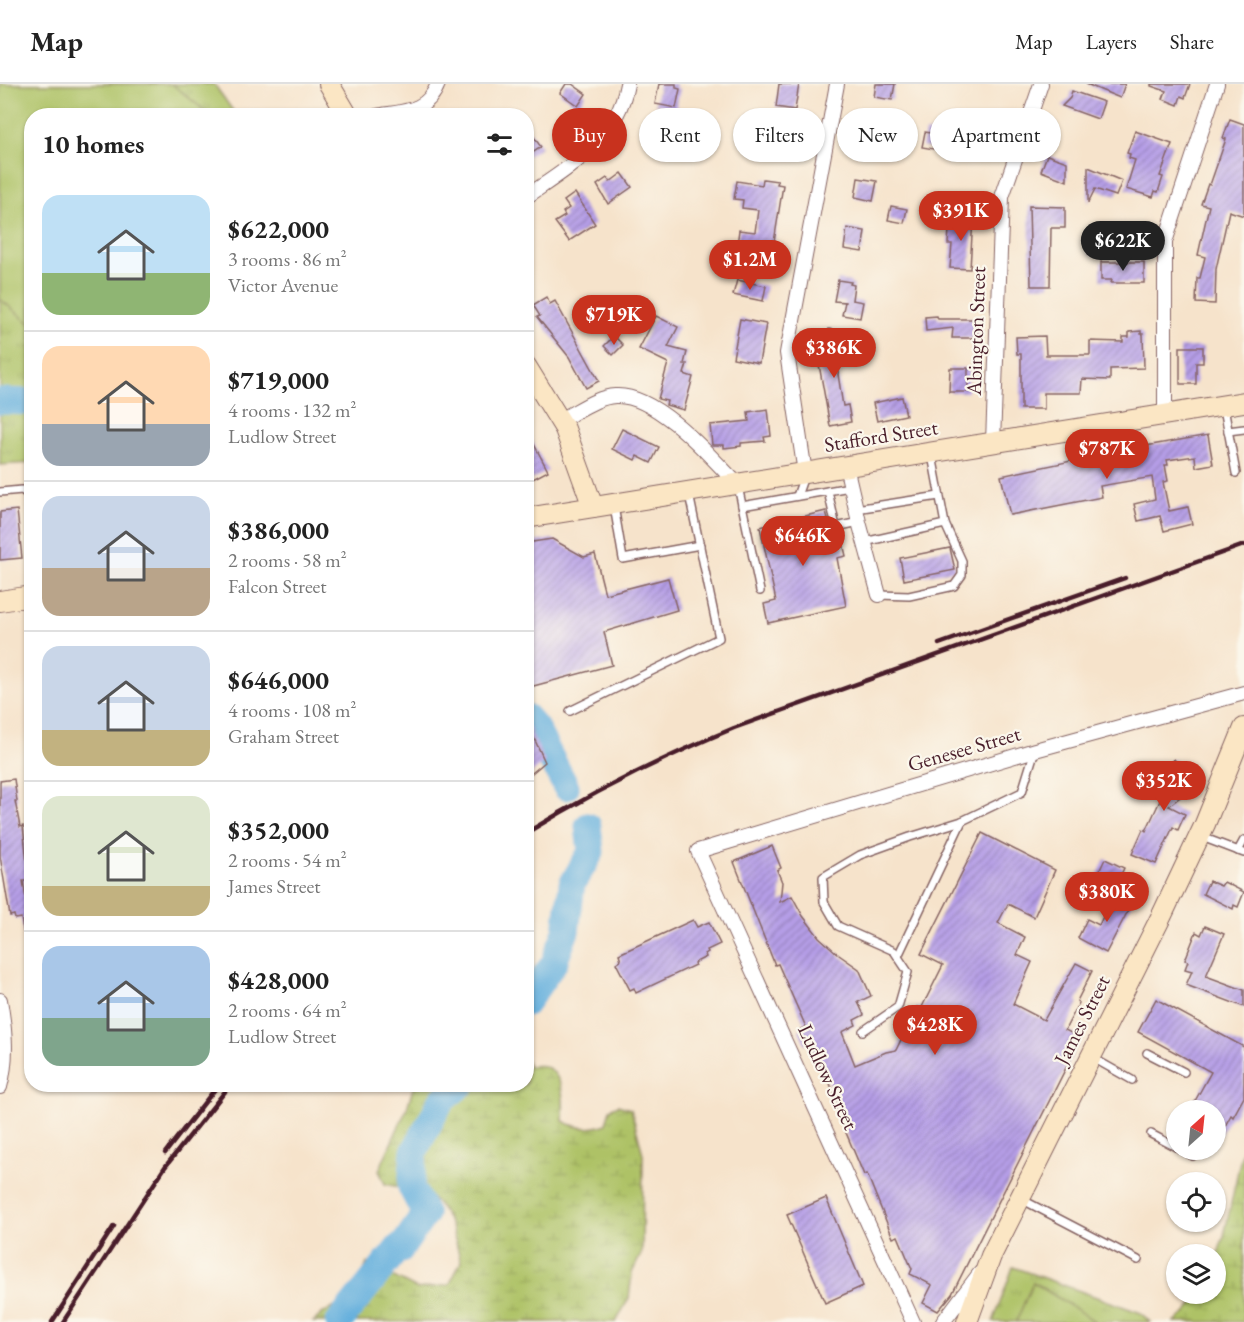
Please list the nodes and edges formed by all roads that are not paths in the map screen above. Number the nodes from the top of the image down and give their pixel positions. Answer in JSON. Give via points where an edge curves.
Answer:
{"nodes":[{"id":1,"x":329,"y":84,"type":"edge"},
{"id":2,"x":438,"y":84,"type":"edge"},
{"id":3,"x":627,"y":84,"type":"edge"},
{"id":4,"x":837,"y":84,"type":"edge"},
{"id":5,"x":1041,"y":84,"type":"edge"},
{"id":6,"x":1217,"y":84,"type":"edge"},
{"id":7,"x":343,"y":108,"type":"edge"},
{"id":8,"x":414,"y":108,"type":"edge"},
{"id":9,"x":534,"y":191,"type":"edge"},
{"id":10,"x":534,"y":379,"type":"edge"},
{"id":11,"x":1244,"y":402,"type":"edge"},
{"id":12,"x":1223,"y":405,"type":"junction"},
{"id":13,"x":1165,"y":415,"type":"junction"},
{"id":14,"x":560,"y":420,"type":"junction"},
{"id":15,"x":1244,"y":429,"type":"edge"},
{"id":16,"x":1228,"y":431,"type":"junction"},
{"id":17,"x":993,"y":442,"type":"junction"},
{"id":18,"x":932,"y":453,"type":"junction"},
{"id":19,"x":846,"y":466,"type":"junction"},
{"id":20,"x":805,"y":473,"type":"junction"},
{"id":21,"x":1236,"y":473,"type":"dead end"},
{"id":22,"x":737,"y":484,"type":"junction"},
{"id":23,"x":850,"y":487,"type":"junction"},
{"id":24,"x":688,"y":491,"type":"junction"},
{"id":25,"x":828,"y":491,"type":"junction"},
{"id":26,"x":0,"y":492,"type":"edge"},
{"id":27,"x":24,"y":492,"type":"edge"},
{"id":28,"x":797,"y":496,"type":"junction"},
{"id":29,"x":939,"y":496,"type":"junction"},
{"id":30,"x":613,"y":503,"type":"junction"},
{"id":31,"x":742,"y":506,"type":"junction"},
{"id":32,"x":593,"y":507,"type":"junction"},
{"id":33,"x":857,"y":515,"type":"junction"},
{"id":34,"x":534,"y":517,"type":"edge"},
{"id":35,"x":945,"y":524,"type":"junction"},
{"id":36,"x":864,"y":542,"type":"junction"},
{"id":37,"x":700,"y":545,"type":"junction"},
{"id":38,"x":760,"y":591,"type":"dead end"},
{"id":39,"x":879,"y":595,"type":"joint"},
{"id":40,"x":24,"y":597,"type":"edge"},
{"id":41,"x":0,"y":601,"type":"edge"},
{"id":42,"x":1244,"y":693,"type":"edge"},
{"id":43,"x":570,"y":711,"type":"dead end"},
{"id":44,"x":1244,"y":728,"type":"edge"},
{"id":45,"x":1035,"y":750,"type":"junction"},
{"id":46,"x":962,"y":821,"type":"junction"},
{"id":47,"x":1199,"y":836,"type":"junction"},
{"id":48,"x":1244,"y":840,"type":"edge"},
{"id":49,"x":698,"y":851,"type":"joint"},
{"id":50,"x":1241,"y":852,"type":"edge"},
{"id":51,"x":898,"y":956,"type":"junction"},
{"id":52,"x":0,"y":1000,"type":"edge"},
{"id":53,"x":864,"y":1031,"type":"dead end"},
{"id":54,"x":1147,"y":1053,"type":"dead end"},
{"id":55,"x":1090,"y":1057,"type":"junction"},
{"id":56,"x":1184,"y":1072,"type":"dead end"},
{"id":57,"x":1132,"y":1080,"type":"dead end"},
{"id":58,"x":0,"y":1087,"type":"edge"},
{"id":59,"x":1151,"y":1134,"type":"dead end"},
{"id":60,"x":1166,"y":1142,"type":"edge"},
{"id":61,"x":1019,"y":1198,"type":"junction"},
{"id":62,"x":1138,"y":1260,"type":"dead end"},
{"id":63,"x":988,"y":1262,"type":"junction"},
{"id":64,"x":913,"y":1322,"type":"edge"},
{"id":65,"x":943,"y":1322,"type":"edge"},
{"id":66,"x":967,"y":1322,"type":"edge"}],
"edges":[{"from":1,"to":7,"type":"main road"},
{"from":2,"to":8,"type":"street","via":[[431,98]]},
{"from":3,"to":9,"type":"street","via":[[616,117],[605,134],[586,154]]},
{"from":4,"to":20,"type":"street","via":[[787,352]]},
{"from":5,"to":17,"type":"street","name":"Abington Street","via":[[1002,197]]},
{"from":6,"to":13,"type":"street","via":[[1165,242]]},
{"from":10,"to":14,"type":"main road"},
{"from":11,"to":12,"type":"main road","name":"Stafford Street"},
{"from":12,"to":13,"type":"main road","name":"Stafford Street"},
{"from":12,"to":16,"type":"lane"},
{"from":13,"to":17,"type":"main road","name":"Stafford Street"},
{"from":14,"to":22,"type":"street","via":[[601,399],[633,399],[659,411],[691,437]]},
{"from":14,"to":32,"type":"main road"},
{"from":15,"to":16,"type":"lane"},
{"from":16,"to":21,"type":"lane"},
{"from":17,"to":18,"type":"main road","name":"Stafford Street"},
{"from":18,"to":19,"type":"main road","name":"Stafford Street"},
{"from":18,"to":29,"type":"lane"},
{"from":19,"to":20,"type":"main road","name":"Stafford Street"},
{"from":19,"to":23,"type":"street"},
{"from":20,"to":22,"type":"main road","name":"Stafford Street"},
{"from":20,"to":28,"type":"lane"},
{"from":22,"to":24,"type":"main road","name":"Stafford Street"},
{"from":22,"to":31,"type":"lane"},
{"from":23,"to":25,"type":"lane"},
{"from":23,"to":33,"type":"street"},
{"from":24,"to":30,"type":"main road","name":"Stafford Street"},
{"from":24,"to":37,"type":"lane"},
{"from":25,"to":28,"type":"lane"},
{"from":25,"to":33,"type":"lane","via":[[836,527]]},
{"from":26,"to":27,"type":"lane"},
{"from":28,"to":31,"type":"lane"},
{"from":29,"to":33,"type":"lane"},
{"from":29,"to":35,"type":"lane"},
{"from":30,"to":32,"type":"main road","name":"Stafford Street"},
{"from":30,"to":37,"type":"lane","via":[[623,559]]},
{"from":31,"to":38,"type":"lane"},
{"from":32,"to":34,"type":"main road","name":"Stafford Street"},
{"from":33,"to":36,"type":"street"},
{"from":35,"to":36,"type":"lane"},
{"from":35,"to":39,"type":"lane","via":[[962,561],[962,575],[954,586],[909,596]]},
{"from":36,"to":39,"type":"street"},
{"from":37,"to":43,"type":"lane","via":[[719,638]]},
{"from":40,"to":41,"type":"main road"},
{"from":42,"to":45,"type":"street","name":"Genesee Street"},
{"from":44,"to":47,"type":"main road","name":"James Street"},
{"from":45,"to":46,"type":"lane","via":[[1022,792]]},
{"from":45,"to":49,"type":"street","name":"Genesee Street"},
{"from":46,"to":51,"type":"lane"},
{"from":46,"to":51,"type":"lane","via":[[860,855],[823,877],[824,902],[838,926]]},
{"from":47,"to":50,"type":"lane"},
{"from":47,"to":55,"type":"main road","name":"James Street"},
{"from":48,"to":50,"type":"lane"},
{"from":49,"to":64,"type":"street","name":"Ludlow Street"},
{"from":51,"to":53,"type":"lane","via":[[908,972],[898,1007]]},
{"from":52,"to":58,"type":"street","via":[[6,1044]]},
{"from":54,"to":56,"type":"lane"},
{"from":55,"to":57,"type":"lane"},
{"from":55,"to":61,"type":"main road","name":"James Street"},
{"from":59,"to":60,"type":"lane"},
{"from":61,"to":62,"type":"lane"},
{"from":61,"to":63,"type":"main road","name":"James Street"},
{"from":63,"to":65,"type":"street","name":"James Street"},
{"from":63,"to":66,"type":"main road"}]}
